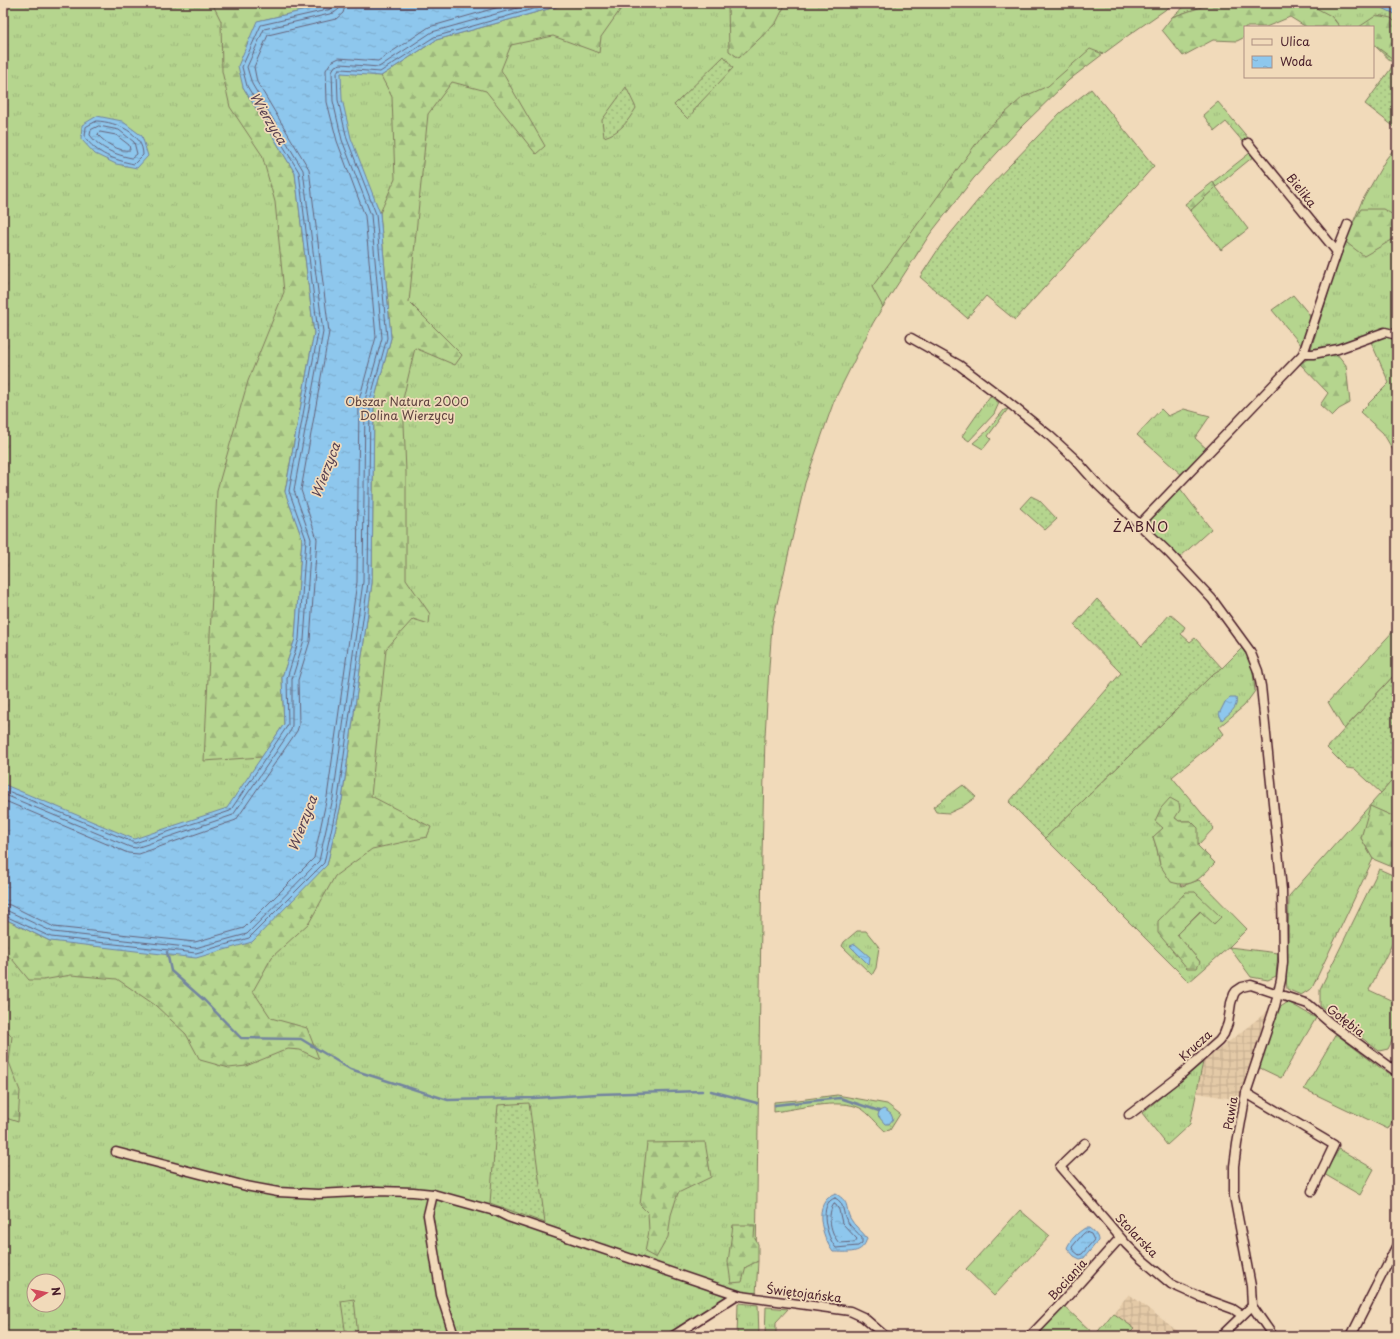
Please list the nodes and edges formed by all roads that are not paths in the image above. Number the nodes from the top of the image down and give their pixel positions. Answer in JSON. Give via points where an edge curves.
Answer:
{"nodes":[{"id":1,"x":1248,"y":143,"type":"dead end"},
{"id":2,"x":1348,"y":224,"type":"dead end"},
{"id":3,"x":1337,"y":252,"type":"junction"},
{"id":4,"x":1397,"y":334,"type":"edge"},
{"id":5,"x":911,"y":338,"type":"dead end"},
{"id":6,"x":1304,"y":354,"type":"junction"},
{"id":7,"x":1139,"y":524,"type":"junction"},
{"id":8,"x":1278,"y":994,"type":"junction"},
{"id":9,"x":1397,"y":1072,"type":"edge"},
{"id":10,"x":1246,"y":1093,"type":"junction"},
{"id":11,"x":1129,"y":1115,"type":"dead end"},
{"id":12,"x":1085,"y":1143,"type":"dead end"},
{"id":13,"x":116,"y":1152,"type":"dead end"},
{"id":14,"x":1312,"y":1191,"type":"dead end"},
{"id":15,"x":433,"y":1194,"type":"junction"},
{"id":16,"x":1120,"y":1238,"type":"junction"},
{"id":17,"x":1397,"y":1245,"type":"edge"},
{"id":18,"x":737,"y":1295,"type":"junction"},
{"id":19,"x":1252,"y":1306,"type":"junction"},
{"id":20,"x":1242,"y":1314,"type":"junction"},
{"id":21,"x":454,"y":1336,"type":"edge"},
{"id":22,"x":673,"y":1336,"type":"edge"},
{"id":23,"x":884,"y":1336,"type":"edge"},
{"id":24,"x":1030,"y":1336,"type":"edge"},
{"id":25,"x":1221,"y":1336,"type":"edge"},
{"id":26,"x":1273,"y":1336,"type":"edge"},
{"id":27,"x":1351,"y":1336,"type":"edge"}],
"edges":[{"from":1,"to":3,"type":"street","name":"Bielika"},
{"from":2,"to":3,"type":"street"},
{"from":3,"to":6,"type":"street"},
{"from":4,"to":6,"type":"street","via":[[1385,332],[1338,349]]},
{"from":5,"to":7,"type":"street","name":"Pawia","via":[[959,365],[1050,436]]},
{"from":6,"to":7,"type":"street"},
{"from":7,"to":8,"type":"street","name":"Pawia","via":[[1212,600],[1245,643],[1255,664],[1261,686],[1282,890],[1283,962]]},
{"from":8,"to":9,"type":"street","name":"Gołębia","via":[[1308,1004]]},
{"from":8,"to":10,"type":"street","name":"Pawia"},
{"from":8,"to":11,"type":"street","name":"Krucza","via":[[1247,985],[1239,988],[1232,998],[1228,1023],[1219,1041]]},
{"from":10,"to":14,"type":"street","via":[[1334,1145]]},
{"from":10,"to":19,"type":"street","name":"Pawia","via":[[1234,1166],[1234,1196],[1250,1281]]},
{"from":12,"to":16,"type":"street","name":"Stolarska","via":[[1060,1166]]},
{"from":13,"to":15,"type":"street","name":"Świętojańska","via":[[278,1192],[318,1194],[393,1191]]},
{"from":15,"to":18,"type":"street","name":"Świętojańska","via":[[498,1212]]},
{"from":15,"to":21,"type":"street","via":[[428,1215],[441,1295]]},
{"from":16,"to":20,"type":"street","name":"Stolarska","via":[[1171,1284]]},
{"from":16,"to":24,"type":"street","name":"Bociania"},
{"from":17,"to":27,"type":"street"},
{"from":18,"to":22,"type":"street"},
{"from":18,"to":23,"type":"street","name":"Świętojańska","via":[[850,1311],[863,1317]]},
{"from":19,"to":20,"type":"street"},
{"from":19,"to":26,"type":"street"},
{"from":20,"to":25,"type":"street"}]}
